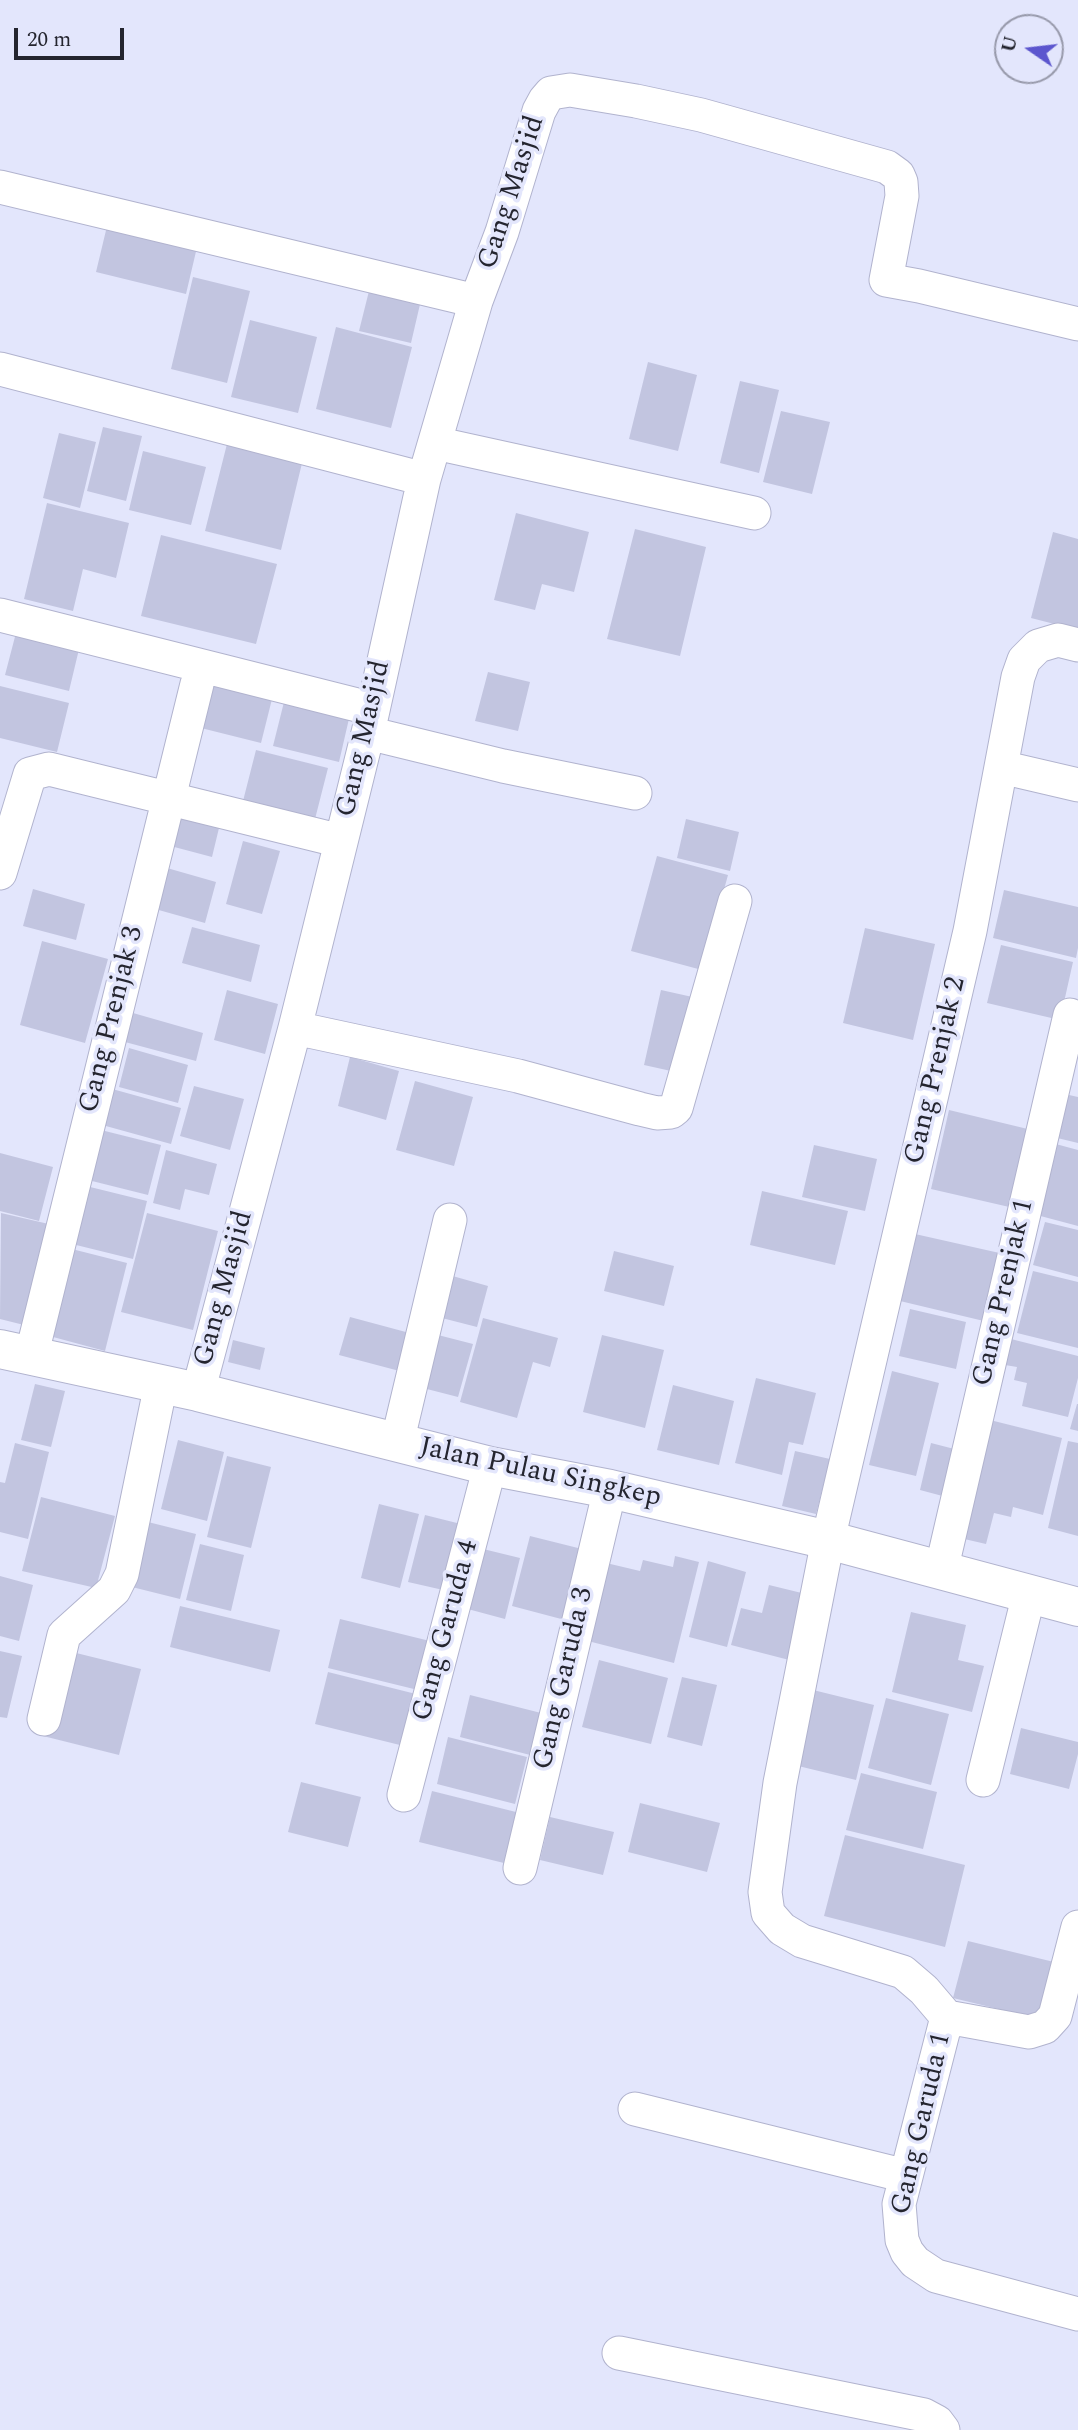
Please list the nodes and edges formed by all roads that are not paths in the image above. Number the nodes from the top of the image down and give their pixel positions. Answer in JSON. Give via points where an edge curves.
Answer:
{"nodes":[{"id":1,"x":0,"y":187,"type":"edge"},
{"id":2,"x":476,"y":301,"type":"junction"},
{"id":3,"x":1078,"y":324,"type":"edge"},
{"id":4,"x":0,"y":369,"type":"edge"},
{"id":5,"x":435,"y":443,"type":"junction"},
{"id":6,"x":424,"y":479,"type":"junction"},
{"id":7,"x":754,"y":513,"type":"dead end"},
{"id":8,"x":0,"y":615,"type":"edge"},
{"id":9,"x":1078,"y":645,"type":"edge"},
{"id":10,"x":197,"y":684,"type":"dead end"},
{"id":11,"x":371,"y":721,"type":"junction"},
{"id":12,"x":1001,"y":767,"type":"junction"},
{"id":13,"x":1078,"y":785,"type":"edge"},
{"id":14,"x":635,"y":793,"type":"dead end"},
{"id":15,"x":168,"y":797,"type":"junction"},
{"id":16,"x":341,"y":841,"type":"junction"},
{"id":17,"x":0,"y":873,"type":"edge"},
{"id":18,"x":735,"y":901,"type":"dead end"},
{"id":19,"x":1070,"y":1015,"type":"dead end"},
{"id":20,"x":295,"y":1028,"type":"junction"},
{"id":21,"x":450,"y":1220,"type":"dead end"},
{"id":22,"x":15,"y":1353,"type":"edge"},
{"id":23,"x":161,"y":1384,"type":"junction"},
{"id":24,"x":198,"y":1392,"type":"junction"},
{"id":25,"x":397,"y":1443,"type":"junction"},
{"id":26,"x":490,"y":1466,"type":"junction"},
{"id":27,"x":610,"y":1489,"type":"junction"},
{"id":28,"x":828,"y":1540,"type":"junction"},
{"id":29,"x":941,"y":1571,"type":"junction"},
{"id":30,"x":1029,"y":1594,"type":"junction"},
{"id":31,"x":1078,"y":1607,"type":"edge"},
{"id":32,"x":44,"y":1719,"type":"dead end"},
{"id":33,"x":983,"y":1780,"type":"dead end"},
{"id":34,"x":404,"y":1795,"type":"dead end"},
{"id":35,"x":520,"y":1868,"type":"dead end"},
{"id":36,"x":1078,"y":1927,"type":"edge"},
{"id":37,"x":947,"y":2017,"type":"junction"},
{"id":38,"x":635,"y":2109,"type":"dead end"},
{"id":39,"x":906,"y":2176,"type":"junction"},
{"id":40,"x":1078,"y":2314,"type":"edge"},
{"id":41,"x":618,"y":2353,"type":"dead end"},
{"id":42,"x":943,"y":2430,"type":"edge"}],
"edges":[{"from":1,"to":2,"type":"street"},
{"from":2,"to":3,"type":"street","name":"Gang Masjid","via":[[539,111],[551,93],[570,90],[701,115],[887,167],[898,175],[902,196],[886,280]]},
{"from":2,"to":5,"type":"street","name":"Gang Masjid"},
{"from":4,"to":6,"type":"street"},
{"from":5,"to":6,"type":"street","name":"Gang Masjid"},
{"from":5,"to":7,"type":"street"},
{"from":6,"to":11,"type":"street","name":"Gang Masjid"},
{"from":8,"to":11,"type":"street"},
{"from":9,"to":12,"type":"street","name":"Gang Prenjak 2","via":[[1046,642],[1024,660]]},
{"from":10,"to":15,"type":"street","name":"Gang Prenjak 3"},
{"from":11,"to":14,"type":"street","via":[[503,766]]},
{"from":11,"to":16,"type":"street","name":"Gang Masjid"},
{"from":12,"to":13,"type":"street"},
{"from":12,"to":28,"type":"street","name":"Gang Prenjak 2","via":[[970,931]]},
{"from":15,"to":16,"type":"street"},
{"from":15,"to":17,"type":"street","via":[[49,769],[30,775]]},
{"from":15,"to":22,"type":"street","name":"Gang Prenjak 3"},
{"from":16,"to":20,"type":"street","name":"Gang Masjid"},
{"from":18,"to":20,"type":"street","via":[[676,1108],[671,1112],[648,1111],[518,1076]]},
{"from":19,"to":29,"type":"street","name":"Gang Prenjak 1"},
{"from":20,"to":24,"type":"street","name":"Gang Masjid"},
{"from":21,"to":25,"type":"street"},
{"from":22,"to":23,"type":"street","name":"Jalan Pulau Singkep"},
{"from":23,"to":24,"type":"street","name":"Jalan Pulau Singkep"},
{"from":23,"to":32,"type":"street","via":[[121,1574],[114,1590],[64,1635]]},
{"from":24,"to":25,"type":"street","name":"Jalan Pulau Singkep"},
{"from":25,"to":26,"type":"street","name":"Jalan Pulau Singkep"},
{"from":26,"to":27,"type":"street","name":"Jalan Pulau Singkep"},
{"from":26,"to":34,"type":"street","name":"Gang Garuda 4"},
{"from":27,"to":28,"type":"street","name":"Jalan Pulau Singkep"},
{"from":27,"to":35,"type":"street","name":"Gang Garuda 3"},
{"from":28,"to":29,"type":"street","name":"Jalan Pulau Singkep"},
{"from":28,"to":37,"type":"street","name":"Gang Prenjak 2","via":[[780,1783],[765,1892],[768,1913],[802,1941],[903,1972]]},
{"from":29,"to":30,"type":"street","name":"Jalan Pulau Singkep"},
{"from":30,"to":31,"type":"street","name":"Jalan Pulau Singkep"},
{"from":30,"to":33,"type":"street"},
{"from":36,"to":37,"type":"street","name":"Gang Garuda 1","via":[[1055,2016],[1045,2027],[1029,2032]]},
{"from":37,"to":39,"type":"street","name":"Gang Garuda 1"},
{"from":38,"to":39,"type":"street"},
{"from":39,"to":40,"type":"street","name":"Gang Garuda 1","via":[[899,2221],[902,2240],[915,2262],[936,2276]]},
{"from":41,"to":42,"type":"street","via":[[924,2415]]}]}
